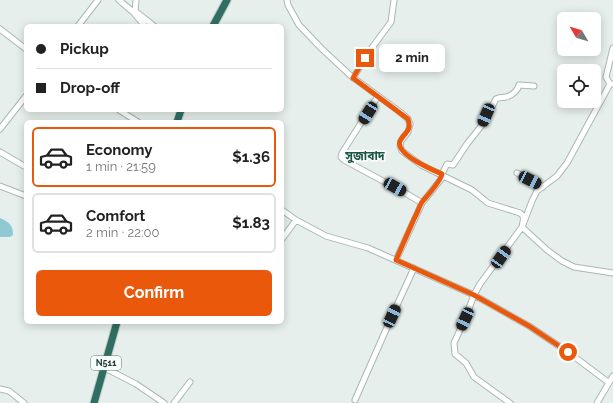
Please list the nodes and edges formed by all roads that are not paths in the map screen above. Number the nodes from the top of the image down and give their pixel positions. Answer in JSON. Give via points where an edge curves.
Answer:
{"nodes":[{"id":1,"x":98,"y":0,"type":"edge"},
{"id":2,"x":119,"y":0,"type":"edge"},
{"id":3,"x":136,"y":0,"type":"edge"},
{"id":4,"x":227,"y":0,"type":"edge"},
{"id":5,"x":292,"y":0,"type":"edge"},
{"id":6,"x":394,"y":0,"type":"edge"},
{"id":7,"x":288,"y":2,"type":"edge"},
{"id":8,"x":80,"y":24,"type":"edge"},
{"id":9,"x":143,"y":24,"type":"edge"},
{"id":10,"x":151,"y":24,"type":"edge"},
{"id":11,"x":214,"y":24,"type":"edge"},
{"id":12,"x":0,"y":29,"type":"edge"},
{"id":13,"x":24,"y":47,"type":"edge"},
{"id":14,"x":613,"y":48,"type":"edge"},
{"id":15,"x":353,"y":78,"type":"junction"},
{"id":16,"x":611,"y":84,"type":"edge"},
{"id":17,"x":534,"y":86,"type":"dead end"},
{"id":18,"x":378,"y":96,"type":"junction"},
{"id":19,"x":24,"y":99,"type":"edge"},
{"id":20,"x":122,"y":112,"type":"edge"},
{"id":21,"x":135,"y":120,"type":"edge"},
{"id":22,"x":0,"y":129,"type":"edge"},
{"id":23,"x":0,"y":152,"type":"edge"},
{"id":24,"x":24,"y":166,"type":"edge"},
{"id":25,"x":517,"y":173,"type":"dead end"},
{"id":26,"x":442,"y":174,"type":"junction"},
{"id":27,"x":0,"y":186,"type":"edge"},
{"id":28,"x":543,"y":187,"type":"junction"},
{"id":29,"x":24,"y":195,"type":"edge"},
{"id":30,"x":422,"y":203,"type":"junction"},
{"id":31,"x":284,"y":211,"type":"edge"},
{"id":32,"x":296,"y":220,"type":"junction"},
{"id":33,"x":522,"y":227,"type":"junction"},
{"id":34,"x":284,"y":236,"type":"edge"},
{"id":35,"x":396,"y":260,"type":"junction"},
{"id":36,"x":414,"y":268,"type":"junction"},
{"id":37,"x":613,"y":273,"type":"edge"},
{"id":38,"x":474,"y":295,"type":"junction"},
{"id":39,"x":116,"y":324,"type":"edge"},
{"id":40,"x":105,"y":368,"type":"junction"},
{"id":41,"x":613,"y":376,"type":"edge"},
{"id":42,"x":190,"y":382,"type":"dead end"},
{"id":43,"x":608,"y":382,"type":"junction"},
{"id":44,"x":0,"y":389,"type":"edge"},
{"id":45,"x":355,"y":400,"type":"dead end"},
{"id":46,"x":24,"y":403,"type":"edge"},
{"id":47,"x":94,"y":403,"type":"edge"},
{"id":48,"x":164,"y":403,"type":"edge"},
{"id":49,"x":174,"y":403,"type":"edge"},
{"id":50,"x":510,"y":403,"type":"edge"},
{"id":51,"x":597,"y":403,"type":"edge"}],
"edges":[{"from":1,"to":8,"type":"street"},
{"from":2,"to":9,"type":"street"},
{"from":3,"to":10,"type":"street","via":[[135,11]]},
{"from":4,"to":11,"type":"highway"},
{"from":5,"to":7,"type":"street"},
{"from":6,"to":15,"type":"street","via":[[391,22]]},
{"from":7,"to":15,"type":"street","via":[[299,25]]},
{"from":12,"to":13,"type":"street"},
{"from":14,"to":16,"type":"street","via":[[606,77]]},
{"from":15,"to":18,"type":"street"},
{"from":16,"to":28,"type":"street","via":[[567,163],[557,176]]},
{"from":17,"to":26,"type":"street","via":[[519,85],[518,90],[510,96],[496,99],[482,125],[453,165],[447,164]]},
{"from":18,"to":26,"type":"street","via":[[408,119],[408,132],[400,141],[402,150],[421,165]]},
{"from":18,"to":30,"type":"street","via":[[342,153],[342,158]]},
{"from":19,"to":22,"type":"street"},
{"from":20,"to":21,"type":"street"},
{"from":23,"to":24,"type":"street"},
{"from":25,"to":28,"type":"street"},
{"from":26,"to":30,"type":"street","via":[[442,178]]},
{"from":26,"to":33,"type":"street","via":[[472,190],[488,203],[520,213],[524,216]]},
{"from":27,"to":29,"type":"street"},
{"from":28,"to":33,"type":"street","via":[[537,191]]},
{"from":30,"to":35,"type":"street"},
{"from":31,"to":32,"type":"street"},
{"from":32,"to":34,"type":"street"},
{"from":32,"to":35,"type":"street","via":[[326,236],[368,248]]},
{"from":33,"to":37,"type":"street","via":[[547,250],[568,264]]},
{"from":33,"to":38,"type":"street"},
{"from":35,"to":36,"type":"street"},
{"from":36,"to":38,"type":"street"},
{"from":36,"to":45,"type":"street"},
{"from":38,"to":43,"type":"street","via":[[529,326]]},
{"from":38,"to":50,"type":"street","via":[[454,343],[455,354],[466,363],[474,377]]},
{"from":39,"to":40,"type":"highway","number":"N511"},
{"from":40,"to":47,"type":"highway","number":"N511"},
{"from":40,"to":48,"type":"street","via":[[136,384]]},
{"from":41,"to":43,"type":"street"},
{"from":42,"to":49,"type":"street"},
{"from":43,"to":51,"type":"street"},
{"from":44,"to":46,"type":"street","via":[[9,391]]}]}
